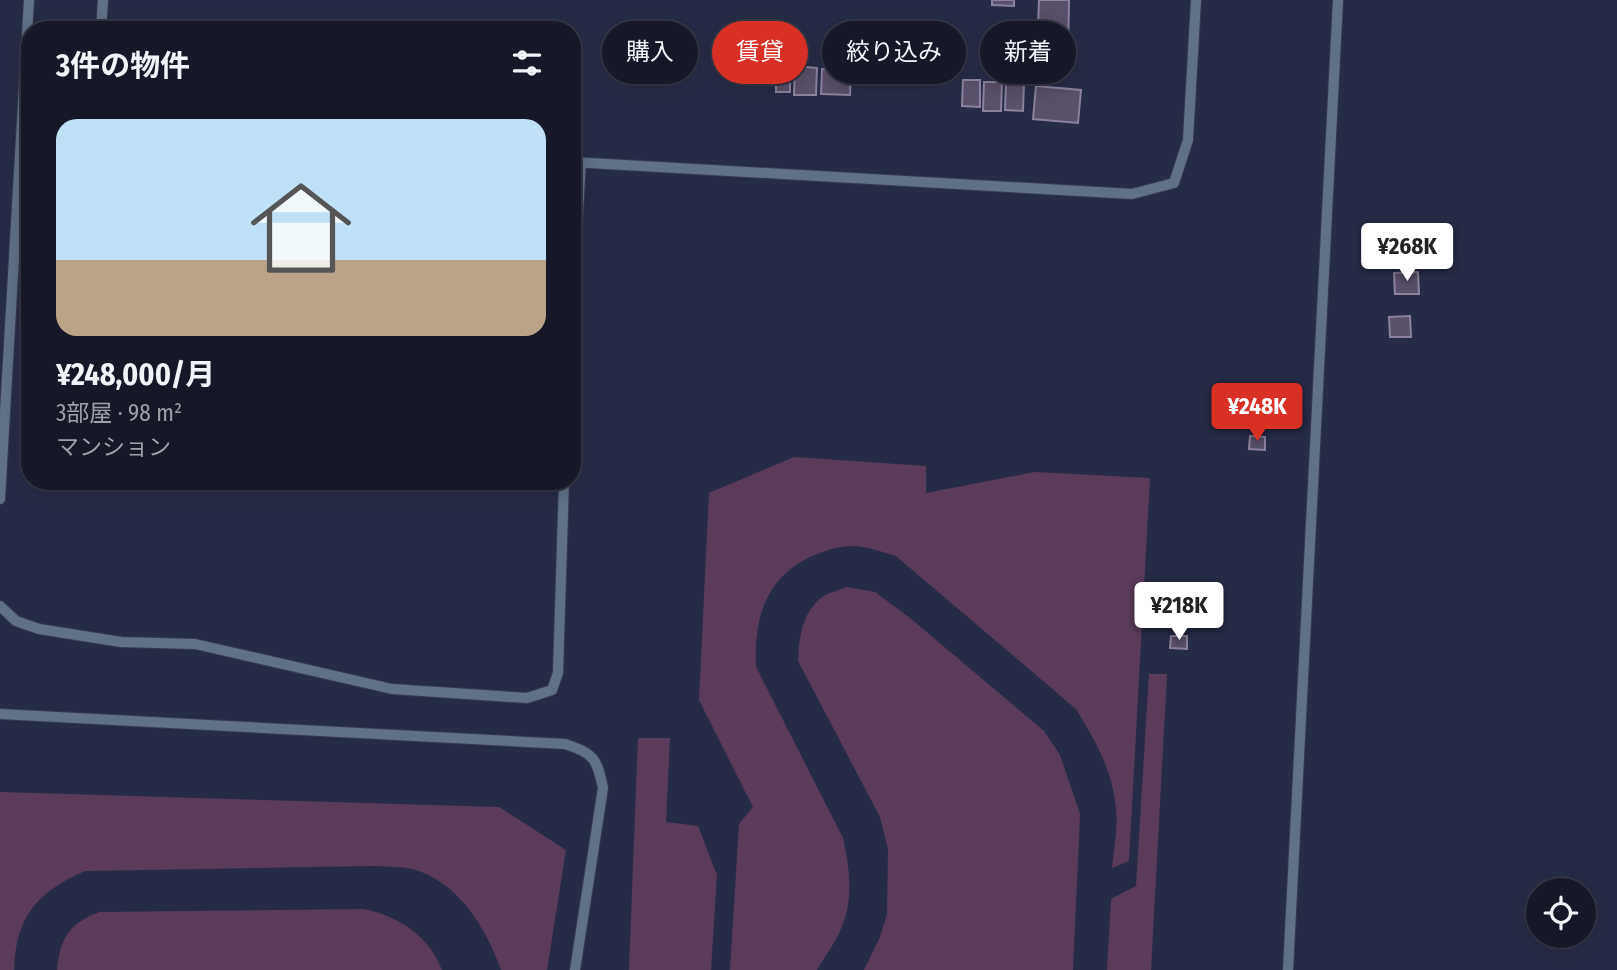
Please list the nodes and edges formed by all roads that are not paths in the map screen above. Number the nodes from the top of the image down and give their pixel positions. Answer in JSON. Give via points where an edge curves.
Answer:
{"nodes":[{"id":1,"x":29,"y":0,"type":"edge"},
{"id":2,"x":103,"y":0,"type":"edge"},
{"id":3,"x":1196,"y":0,"type":"edge"},
{"id":4,"x":1338,"y":0,"type":"edge"},
{"id":5,"x":28,"y":21,"type":"edge"},
{"id":6,"x":102,"y":21,"type":"edge"},
{"id":7,"x":21,"y":138,"type":"edge"},
{"id":8,"x":581,"y":162,"type":"edge"},
{"id":9,"x":564,"y":490,"type":"edge"},
{"id":10,"x":0,"y":499,"type":"edge"},
{"id":11,"x":0,"y":606,"type":"edge"},
{"id":12,"x":0,"y":714,"type":"edge"},
{"id":13,"x":575,"y":970,"type":"edge"},
{"id":14,"x":1288,"y":970,"type":"edge"}],
"edges":[{"from":1,"to":5,"type":"lane"},
{"from":2,"to":6,"type":"lane"},
{"from":3,"to":8,"type":"lane","via":[[1188,140],[1174,183],[1163,186],[1132,194]]},
{"from":4,"to":14,"type":"lane"},
{"from":7,"to":10,"type":"lane"},
{"from":9,"to":11,"type":"lane","via":[[558,673],[552,690],[527,698],[392,689],[195,644],[121,642],[39,629],[16,621]]},
{"from":12,"to":13,"type":"lane","via":[[551,743],[584,750],[598,765],[603,788]]}]}
